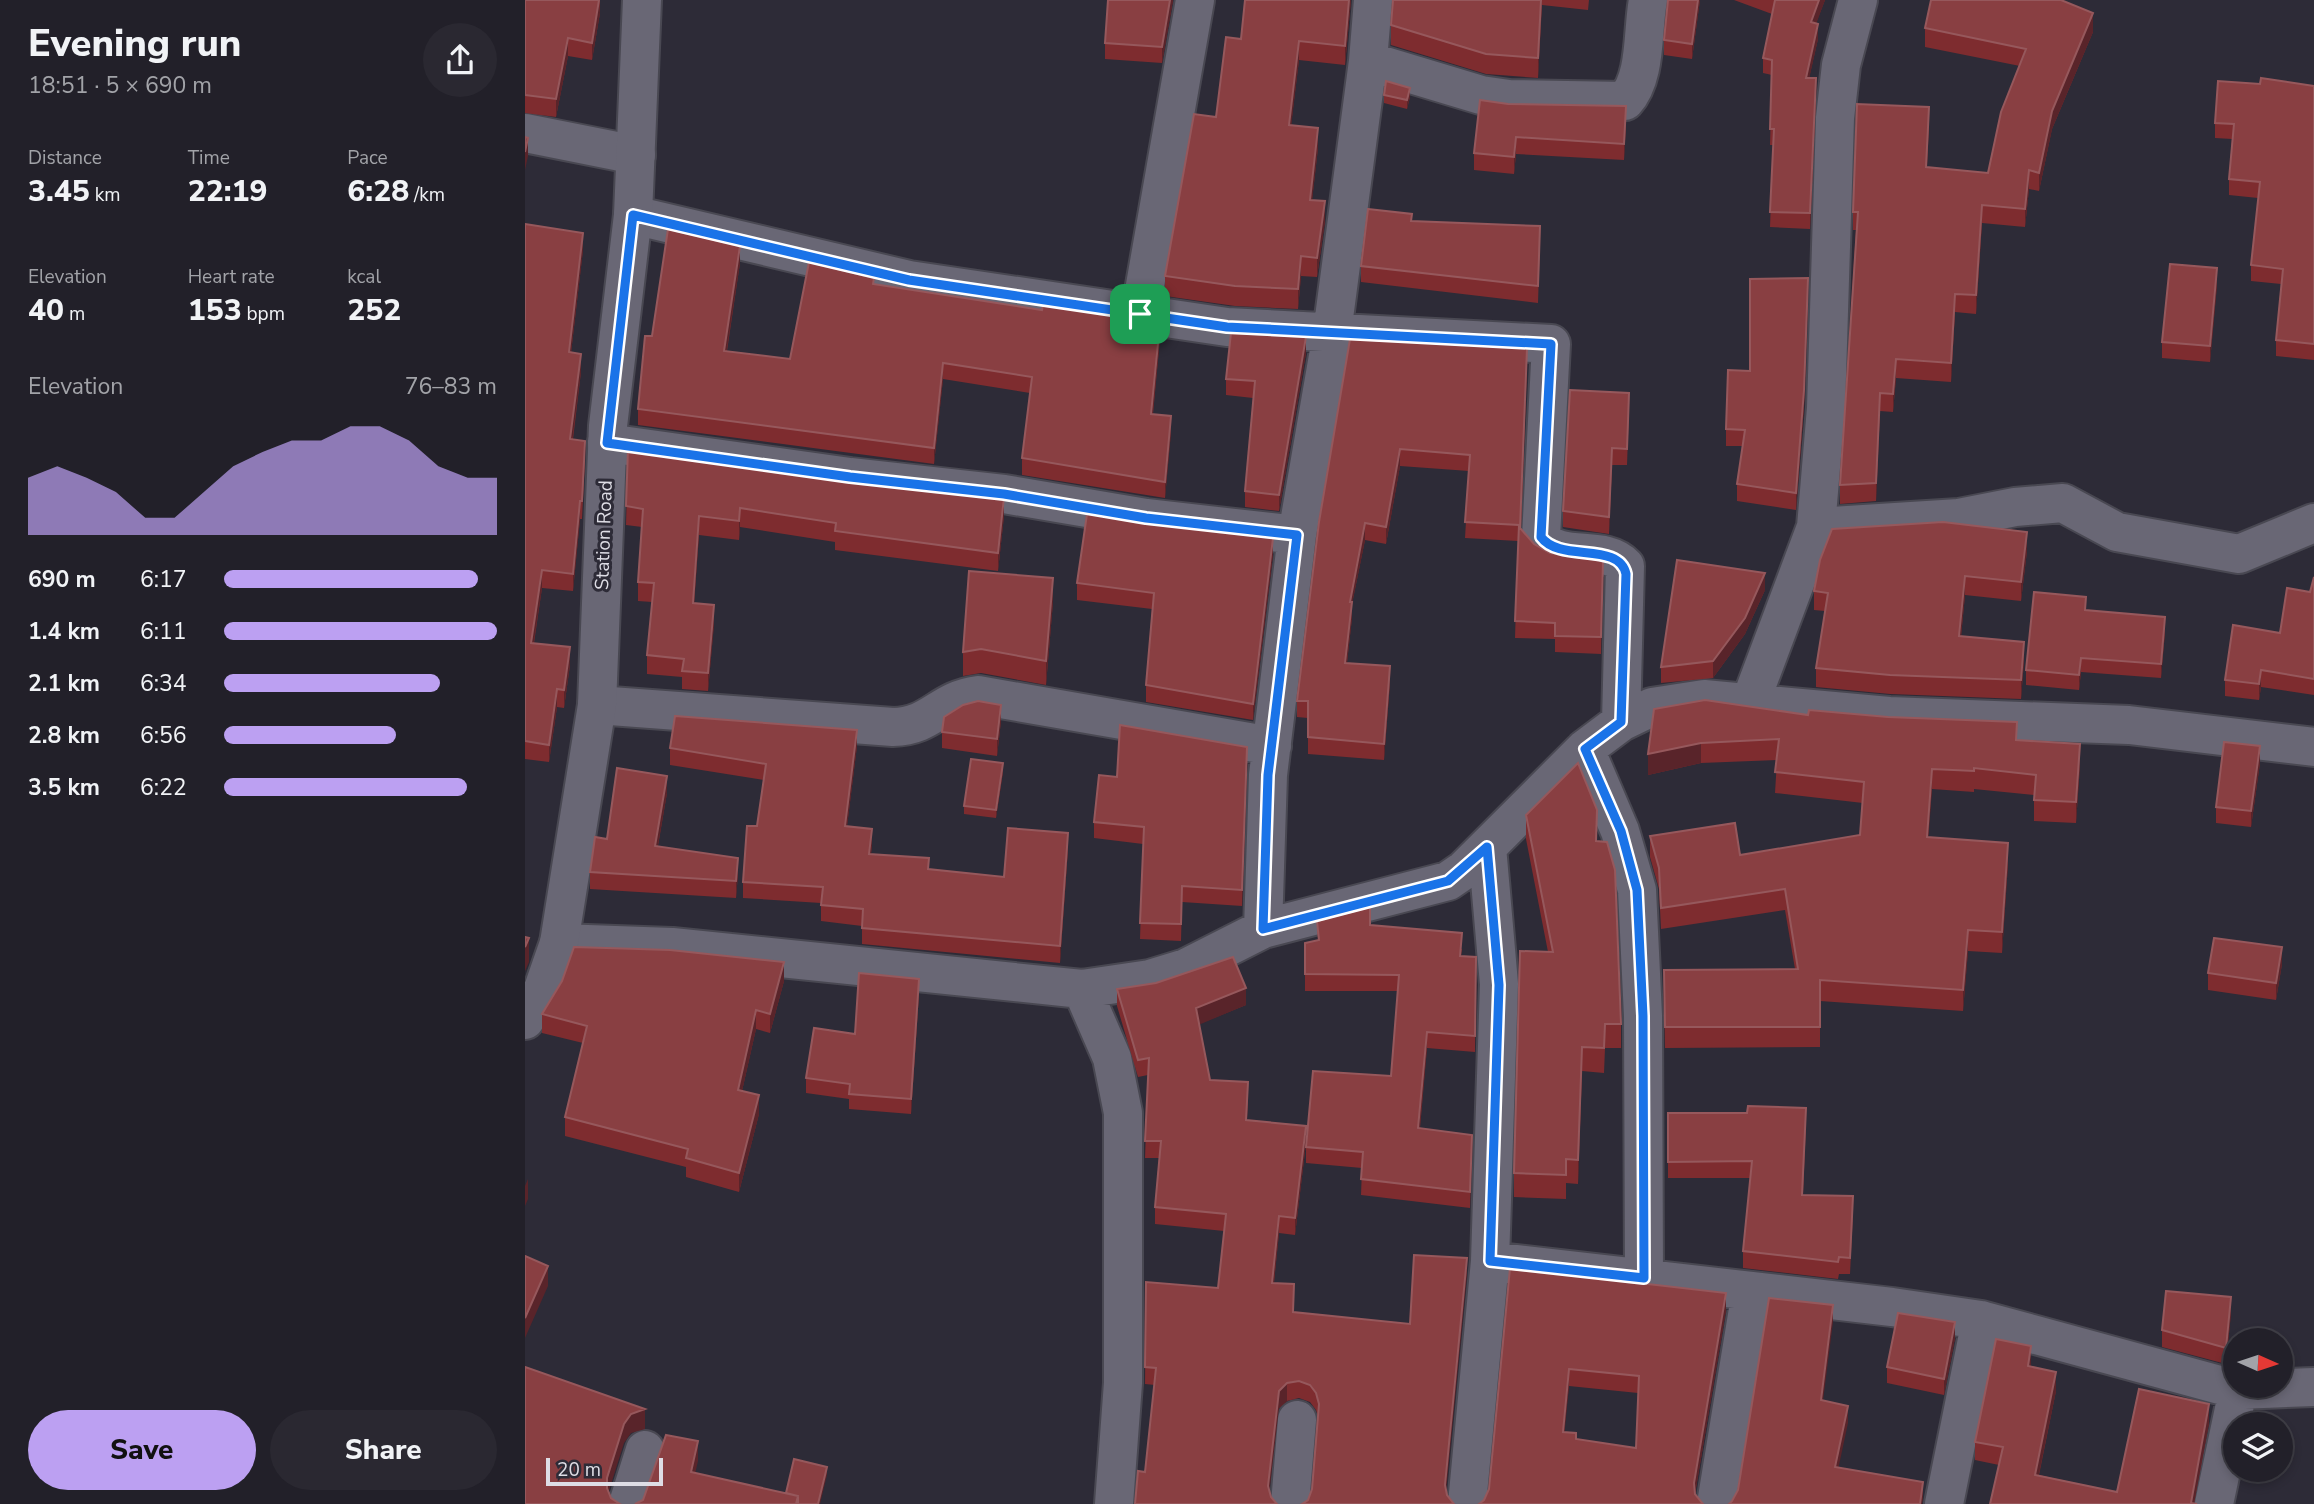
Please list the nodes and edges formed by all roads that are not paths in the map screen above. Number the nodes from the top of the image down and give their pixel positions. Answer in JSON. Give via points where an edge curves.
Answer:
{"nodes":[{"id":1,"x":642,"y":0,"type":"edge"},
{"id":2,"x":1195,"y":0,"type":"edge"},
{"id":3,"x":1373,"y":0,"type":"edge"},
{"id":4,"x":1648,"y":0,"type":"edge"},
{"id":5,"x":1858,"y":0,"type":"edge"},
{"id":6,"x":1368,"y":61,"type":"junction"},
{"id":7,"x":525,"y":133,"type":"edge"},
{"id":8,"x":636,"y":155,"type":"junction"},
{"id":9,"x":633,"y":215,"type":"junction"},
{"id":10,"x":1140,"y":314,"type":"junction"},
{"id":11,"x":1332,"y":333,"type":"junction"},
{"id":12,"x":607,"y":443,"type":"junction"},
{"id":13,"x":2314,"y":523,"type":"edge"},
{"id":14,"x":1816,"y":527,"type":"junction"},
{"id":15,"x":1297,"y":535,"type":"junction"},
{"id":16,"x":1750,"y":703,"type":"junction"},
{"id":17,"x":597,"y":705,"type":"junction"},
{"id":18,"x":1621,"y":722,"type":"junction"},
{"id":19,"x":1272,"y":746,"type":"junction"},
{"id":20,"x":2314,"y":747,"type":"edge"},
{"id":21,"x":1585,"y":749,"type":"junction"},
{"id":22,"x":1487,"y":847,"type":"junction"},
{"id":23,"x":1263,"y":929,"type":"junction"},
{"id":24,"x":559,"y":943,"type":"junction"},
{"id":25,"x":1082,"y":989,"type":"junction"},
{"id":26,"x":525,"y":1020,"type":"edge"},
{"id":27,"x":1490,"y":1261,"type":"junction"},
{"id":28,"x":1644,"y":1278,"type":"junction"},
{"id":29,"x":1751,"y":1291,"type":"junction"},
{"id":30,"x":1981,"y":1320,"type":"junction"},
{"id":31,"x":2223,"y":1386,"type":"edge"},
{"id":32,"x":2314,"y":1387,"type":"edge"},
{"id":33,"x":2293,"y":1388,"type":"edge"},
{"id":34,"x":2236,"y":1398,"type":"edge"},
{"id":35,"x":1297,"y":1420,"type":"dead end"},
{"id":36,"x":645,"y":1450,"type":"dead end"},
{"id":37,"x":628,"y":1504,"type":"edge"},
{"id":38,"x":1114,"y":1504,"type":"edge"},
{"id":39,"x":1290,"y":1504,"type":"edge"},
{"id":40,"x":1467,"y":1504,"type":"edge"},
{"id":41,"x":1716,"y":1504,"type":"edge"},
{"id":42,"x":1944,"y":1504,"type":"edge"},
{"id":43,"x":2214,"y":1504,"type":"edge"}],
"edges":[{"from":1,"to":8,"type":"street","name":"Station Road"},
{"from":2,"to":10,"type":"street"},
{"from":3,"to":6,"type":"street"},
{"from":4,"to":6,"type":"street","via":[[1638,79],[1625,101],[1481,95]]},
{"from":5,"to":14,"type":"street","via":[[1841,65],[1835,118],[1826,408]]},
{"from":6,"to":11,"type":"street"},
{"from":7,"to":8,"type":"street"},
{"from":8,"to":9,"type":"street","name":"Station Road"},
{"from":9,"to":10,"type":"street","via":[[909,280]]},
{"from":9,"to":12,"type":"street","name":"Station Road"},
{"from":10,"to":11,"type":"street","via":[[1227,327]]},
{"from":11,"to":15,"type":"street"},
{"from":11,"to":18,"type":"street","via":[[1551,344],[1541,537],[1555,548],[1615,558],[1625,566]]},
{"from":12,"to":15,"type":"street"},
{"from":12,"to":17,"type":"street","name":"Station Road"},
{"from":13,"to":14,"type":"street","via":[[2239,554],[2117,532],[2063,503],[1958,518]]},
{"from":14,"to":16,"type":"street"},
{"from":15,"to":19,"type":"street"},
{"from":16,"to":18,"type":"street","via":[[1704,699],[1652,707]]},
{"from":16,"to":20,"type":"street","via":[[1889,716],[2129,724]]},
{"from":17,"to":19,"type":"street","via":[[893,727],[921,724],[949,703],[978,695]]},
{"from":17,"to":24,"type":"street","name":"Station Road"},
{"from":18,"to":21,"type":"street"},
{"from":19,"to":23,"type":"street"},
{"from":21,"to":22,"type":"street"},
{"from":21,"to":28,"type":"street","via":[[1621,831],[1637,890],[1643,1016]]},
{"from":22,"to":23,"type":"street","via":[[1448,881]]},
{"from":22,"to":27,"type":"street","via":[[1499,985]]},
{"from":23,"to":25,"type":"street","via":[[1186,968],[1150,979]]},
{"from":24,"to":25,"type":"street","via":[[672,947]]},
{"from":24,"to":26,"type":"street","name":"Station Road","via":[[543,989]]},
{"from":25,"to":38,"type":"street","via":[[1112,1058],[1123,1113],[1123,1383]]},
{"from":27,"to":28,"type":"street"},
{"from":27,"to":40,"type":"street"},
{"from":28,"to":29,"type":"street"},
{"from":29,"to":30,"type":"street"},
{"from":29,"to":41,"type":"street"},
{"from":30,"to":31,"type":"street"},
{"from":30,"to":42,"type":"street"},
{"from":32,"to":33,"type":"street"},
{"from":34,"to":43,"type":"street"},
{"from":35,"to":39,"type":"street"},
{"from":36,"to":37,"type":"street"}]}
